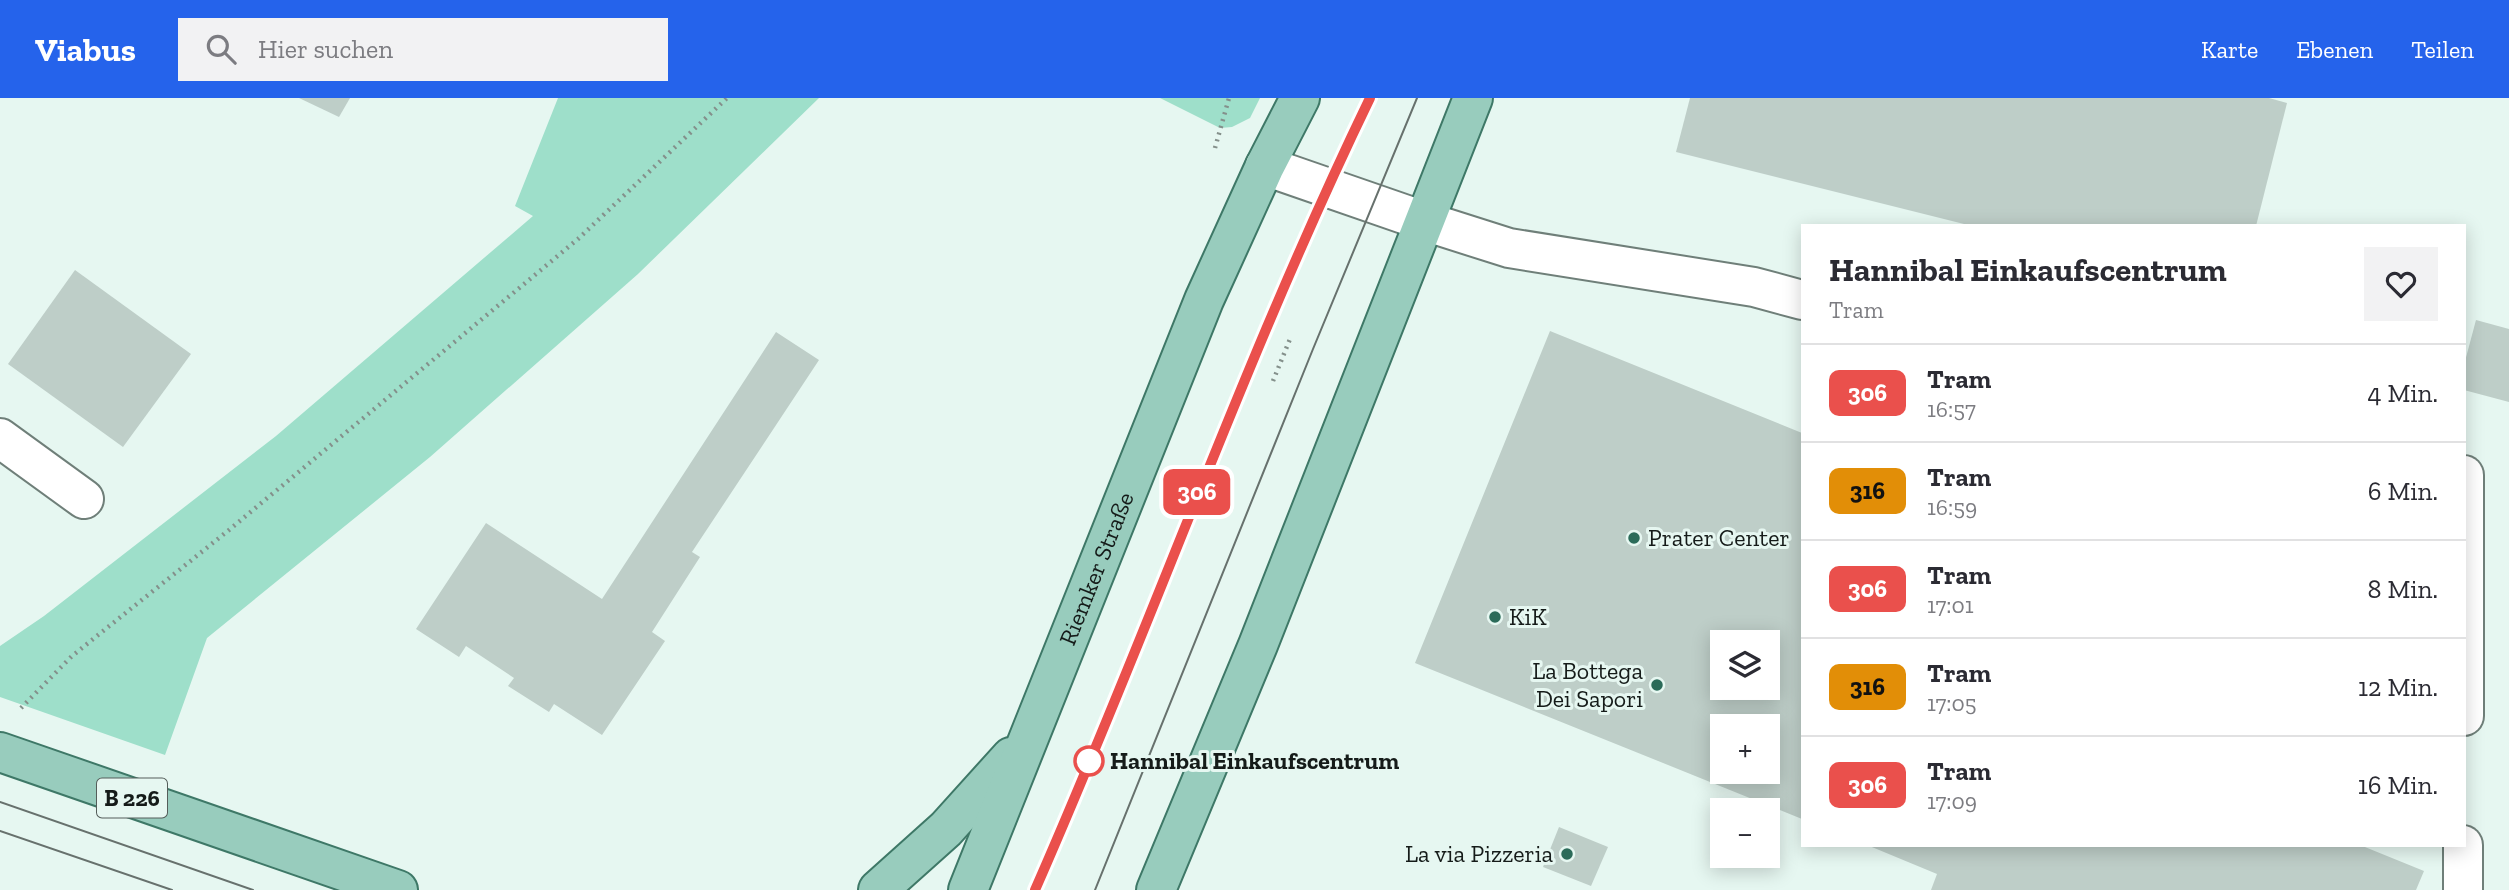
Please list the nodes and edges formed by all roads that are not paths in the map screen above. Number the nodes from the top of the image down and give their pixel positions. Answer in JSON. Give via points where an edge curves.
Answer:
{"nodes":[{"id":1,"x":1300,"y":98,"type":"edge"},
{"id":2,"x":1473,"y":98,"type":"edge"},
{"id":3,"x":1265,"y":166,"type":"junction"},
{"id":4,"x":1424,"y":222,"type":"junction"},
{"id":5,"x":1801,"y":300,"type":"edge"},
{"id":6,"x":0,"y":438,"type":"edge"},
{"id":7,"x":84,"y":499,"type":"dead end"},
{"id":8,"x":1027,"y":740,"type":"junction"},
{"id":9,"x":0,"y":752,"type":"edge"},
{"id":10,"x":2463,"y":847,"type":"edge"},
{"id":11,"x":398,"y":890,"type":"edge"},
{"id":12,"x":878,"y":890,"type":"edge"},
{"id":13,"x":968,"y":890,"type":"edge"},
{"id":14,"x":1156,"y":890,"type":"edge"},
{"id":15,"x":2463,"y":890,"type":"edge"}],
"edges":[{"from":1,"to":3,"type":"main road","name":"Riemker Straße"},
{"from":2,"to":4,"type":"main road"},
{"from":3,"to":4,"type":"lane"},
{"from":3,"to":8,"type":"main road","name":"Riemker Straße","via":[[1205,300]]},
{"from":4,"to":5,"type":"lane","via":[[1509,248]]},
{"from":4,"to":14,"type":"main road"},
{"from":6,"to":7,"type":"lane"},
{"from":8,"to":12,"type":"main road","via":[[946,830]]},
{"from":8,"to":13,"type":"main road","name":"Riemker Straße"},
{"from":9,"to":11,"type":"main road","number":"B 226"},
{"from":10,"to":15,"type":"lane"}]}
